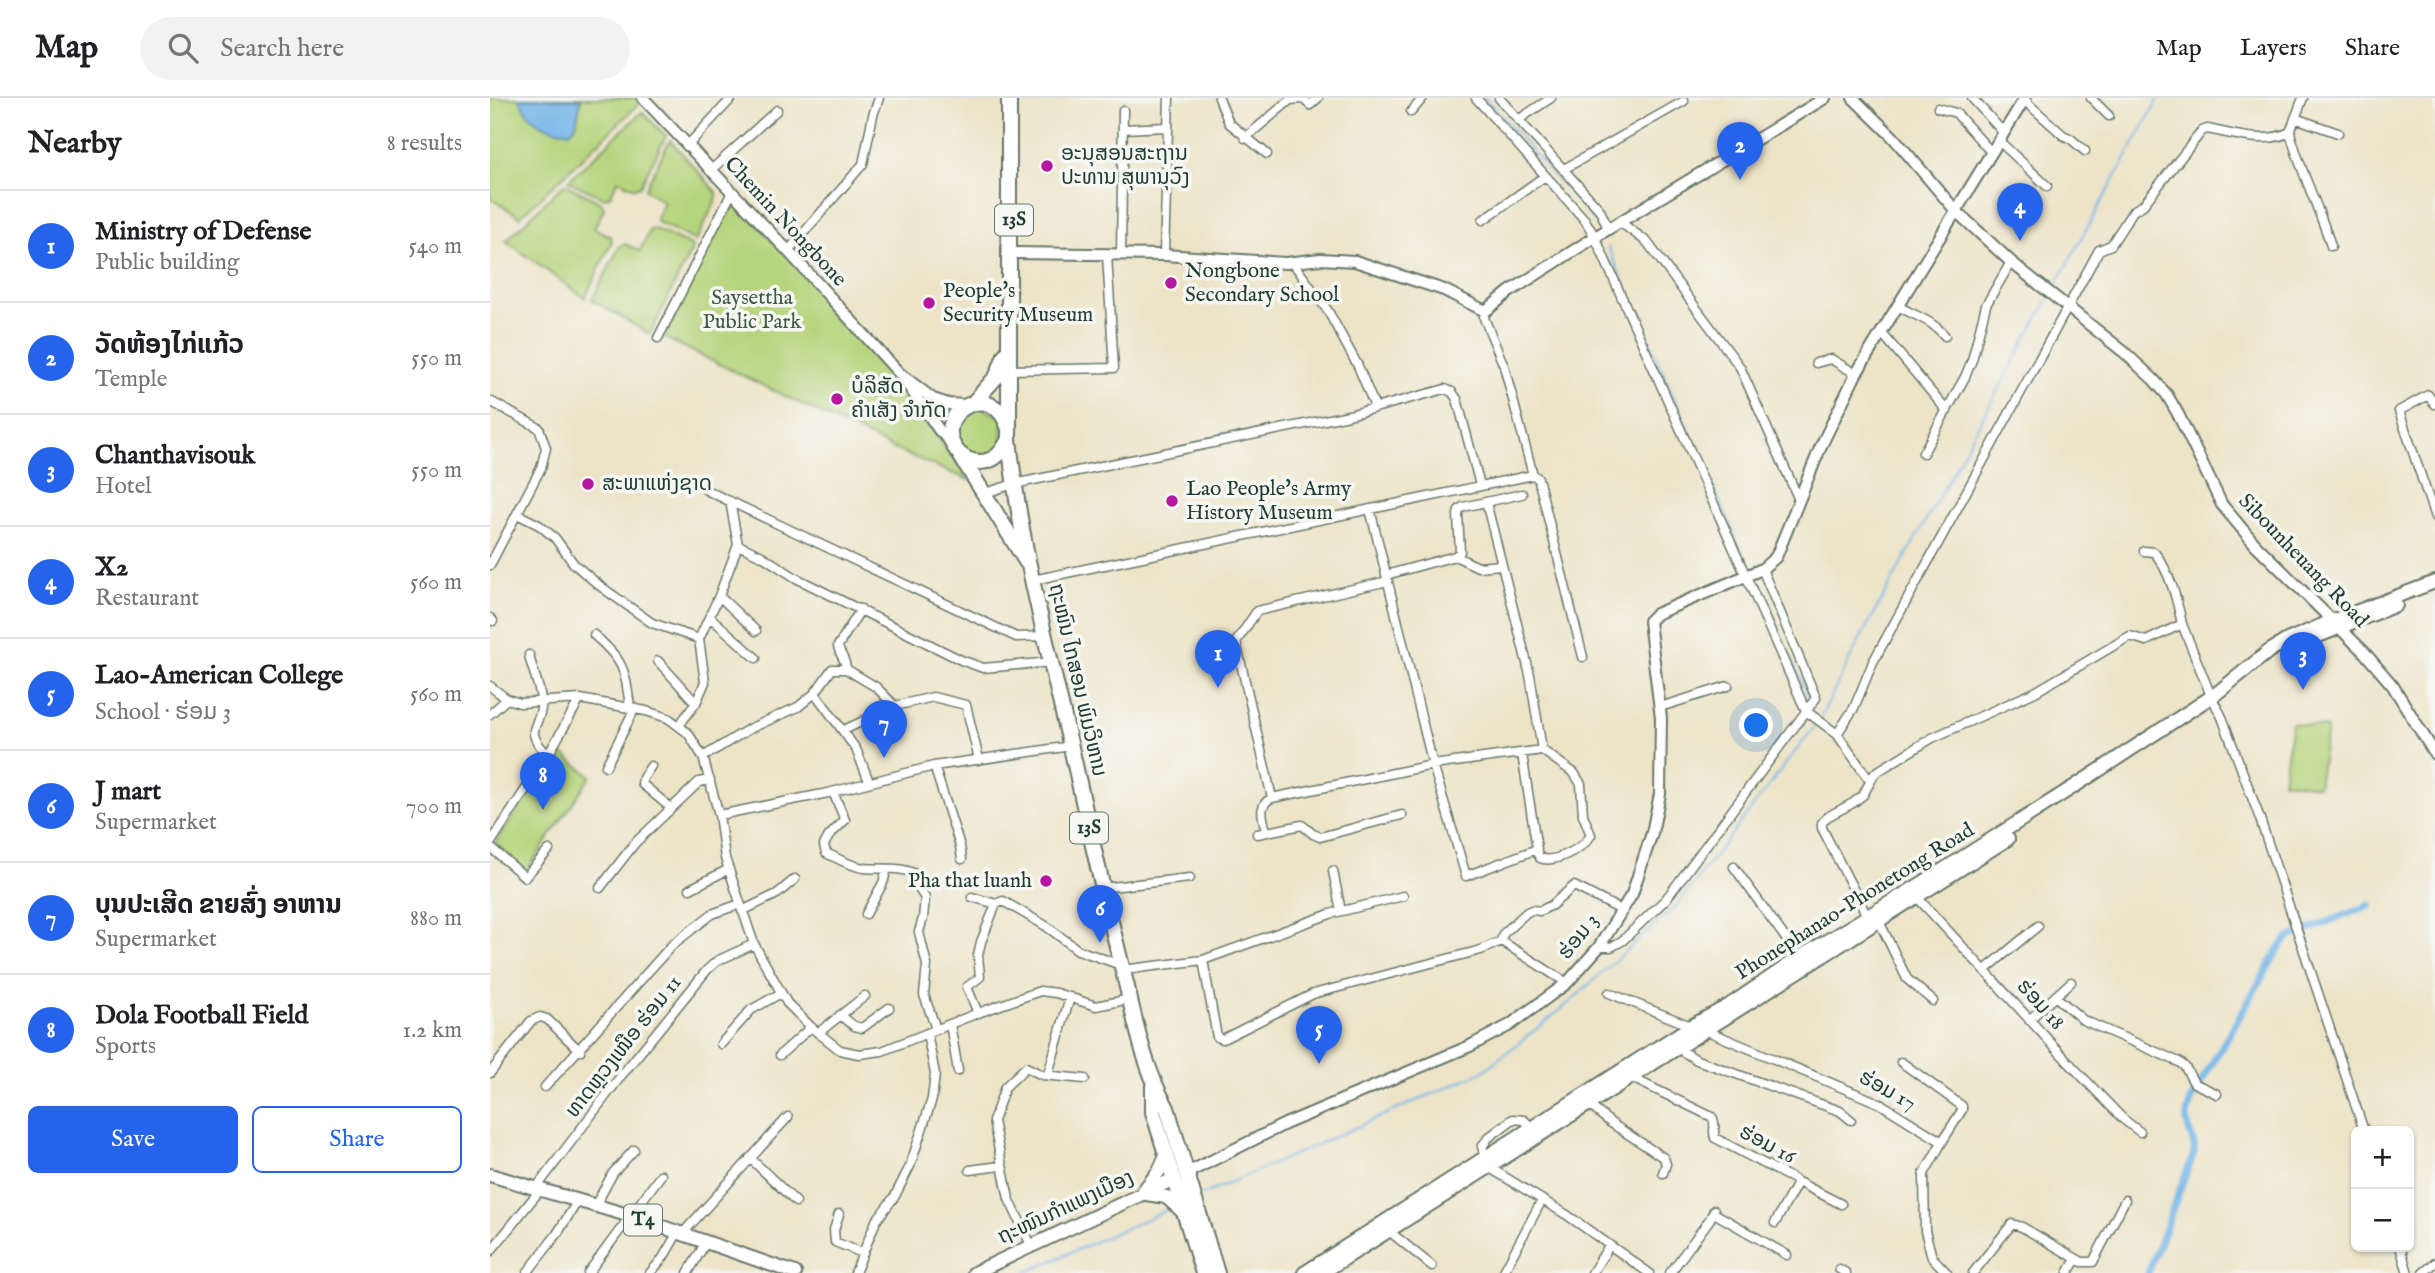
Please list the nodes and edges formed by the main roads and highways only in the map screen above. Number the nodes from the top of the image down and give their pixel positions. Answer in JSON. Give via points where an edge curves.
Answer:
{"nodes":[{"id":1,"x":1009,"y":98,"type":"edge"},
{"id":2,"x":1015,"y":98,"type":"edge"},
{"id":3,"x":1010,"y":342,"type":"junction"},
{"id":4,"x":970,"y":404,"type":"junction"},
{"id":5,"x":1009,"y":434,"type":"junction"},
{"id":6,"x":955,"y":448,"type":"junction"},
{"id":7,"x":1032,"y":575,"type":"junction"},
{"id":8,"x":2435,"y":582,"type":"edge"},
{"id":9,"x":2435,"y":590,"type":"edge"},
{"id":10,"x":2337,"y":624,"type":"junction"},
{"id":11,"x":2213,"y":700,"type":"junction"},
{"id":12,"x":1873,"y":921,"type":"junction"},
{"id":13,"x":1730,"y":1009,"type":"junction"},
{"id":14,"x":1153,"y":1084,"type":"junction"},
{"id":15,"x":1166,"y":1156,"type":"junction"},
{"id":16,"x":1488,"y":1163,"type":"junction"},
{"id":17,"x":490,"y":1175,"type":"edge"},
{"id":18,"x":1179,"y":1186,"type":"junction"},
{"id":19,"x":1139,"y":1195,"type":"junction"},
{"id":20,"x":1190,"y":1216,"type":"junction"},
{"id":21,"x":786,"y":1272,"type":"edge"},
{"id":22,"x":974,"y":1273,"type":"edge"},
{"id":23,"x":1203,"y":1273,"type":"edge"},
{"id":24,"x":1217,"y":1273,"type":"edge"},
{"id":25,"x":1304,"y":1273,"type":"edge"},
{"id":26,"x":1322,"y":1273,"type":"edge"}],
"edges":[{"from":1,"to":3,"type":"highway","name":"ຖະໜົນ ໄກສອນ ພົມວິຫານ","number":"13S"},
{"from":2,"to":3,"type":"highway","name":"ຖະໜົນ ໄກສອນ ພົມວິຫານ","number":"13S","via":[[1014,324]]},
{"from":3,"to":4,"type":"highway","name":"ຖະໜົນ ໄກສອນ ພົມວິຫານ","number":"13S","via":[[997,376]]},
{"from":3,"to":5,"type":"highway","name":"ຖະໜົນ ໄກສອນ ພົມວິຫານ","number":"13S"},
{"from":4,"to":5,"type":"highway","via":[[986,402],[999,410]]},
{"from":4,"to":6,"type":"highway","number":"13S","via":[[951,422]]},
{"from":5,"to":6,"type":"highway","via":[[1004,450],[986,462],[973,461]]},
{"from":5,"to":7,"type":"highway","name":"ຖະໜົນ ໄກສອນ ພົມວິຫານ","number":"13S"},
{"from":6,"to":7,"type":"highway","name":"ຖະໜົນ ໄກສອນ ພົມວິຫານ","number":"13S"},
{"from":7,"to":14,"type":"highway","name":"ຖະໜົນ ໄກສອນ ພົມວິຫານ","number":"13S","via":[[1102,888]]},
{"from":8,"to":10,"type":"main road","name":"Phonephanao-Phonetong Road"},
{"from":9,"to":10,"type":"main road","name":"Phonephanao-Phonetong Road"},
{"from":10,"to":11,"type":"main road","name":"Phonephanao-Phonetong Road","via":[[2287,640]]},
{"from":11,"to":12,"type":"main road","name":"Phonephanao-Phonetong Road"},
{"from":11,"to":12,"type":"main road","name":"Phonephanao-Phonetong Road","via":[[1917,897]]},
{"from":12,"to":13,"type":"main road","name":"Phonephanao-Phonetong Road"},
{"from":13,"to":16,"type":"main road","name":"Phonephanao-Phonetong Road","via":[[1632,1078]]},
{"from":13,"to":16,"type":"main road","name":"Phonephanao-Phonetong Road","via":[[1691,1026]]},
{"from":14,"to":15,"type":"highway","name":"ຖະໜົນ ໄກສອນ ພົມວິຫານ","number":"13S","via":[[1153,1112]]},
{"from":14,"to":18,"type":"highway","name":"ຖະໜົນ ໄກສອນ ພົມວິຫານ","number":"13S","via":[[1167,1108]]},
{"from":15,"to":18,"type":"highway","name":"ຖະໜົນ ໄກສອນ ພົມວິຫານ","number":"13S"},
{"from":15,"to":19,"type":"main road"},
{"from":16,"to":25,"type":"main road","name":"Phonephanao-Phonetong Road"},
{"from":16,"to":26,"type":"main road","name":"Phonephanao-Phonetong Road"},
{"from":17,"to":21,"type":"main road","number":"T4","via":[[631,1216]]},
{"from":18,"to":19,"type":"main road","name":"ຖະໜົນກຳແພງເມືອງ"},
{"from":18,"to":19,"type":"main road"},
{"from":18,"to":20,"type":"highway","name":"ຖະໜົນ ໄກສອນ ພົມວິຫານ","number":"13S"},
{"from":18,"to":20,"type":"main road"},
{"from":19,"to":22,"type":"main road","name":"ຖະໜົນກຳແພງເມືອງ"},
{"from":20,"to":23,"type":"highway","name":"ຖະໜົນ ໄກສອນ ພົມວິຫານ","number":"13S"},
{"from":20,"to":24,"type":"highway","name":"ຖະໜົນ ໄກສອນ ພົມວິຫານ","number":"13S"}]}
